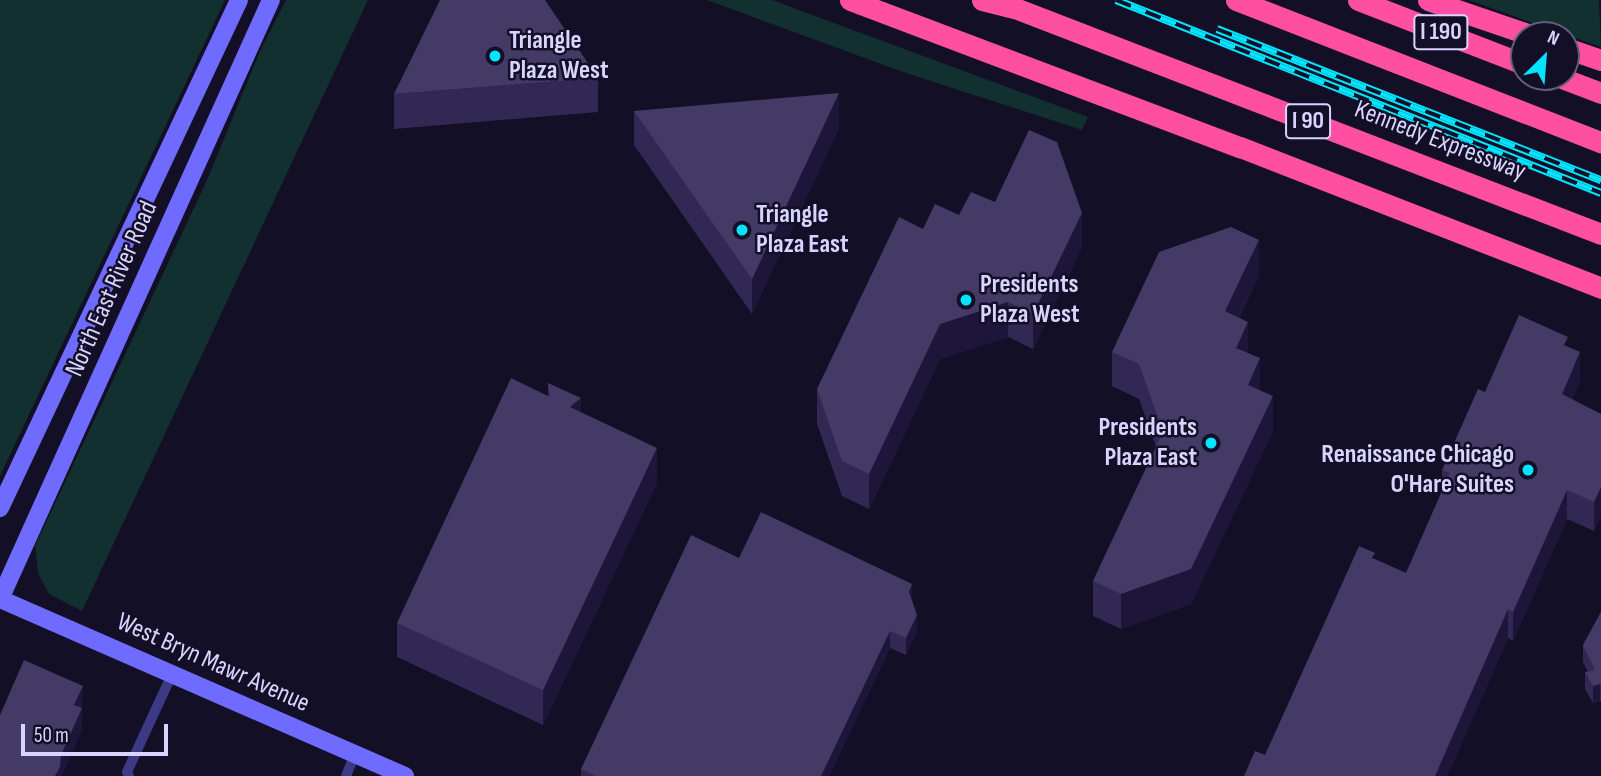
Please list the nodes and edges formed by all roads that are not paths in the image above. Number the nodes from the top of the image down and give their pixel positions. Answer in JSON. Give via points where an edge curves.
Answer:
{"nodes":[{"id":1,"x":239,"y":0,"type":"edge"},
{"id":2,"x":271,"y":0,"type":"edge"},
{"id":3,"x":850,"y":0,"type":"edge"},
{"id":4,"x":982,"y":0,"type":"edge"},
{"id":5,"x":1236,"y":0,"type":"edge"},
{"id":6,"x":1358,"y":0,"type":"edge"},
{"id":7,"x":1429,"y":0,"type":"edge"},
{"id":8,"x":1007,"y":4,"type":"edge"},
{"id":9,"x":1510,"y":28,"type":"edge"},
{"id":10,"x":1580,"y":53,"type":"edge"},
{"id":11,"x":1510,"y":59,"type":"edge"},
{"id":12,"x":1601,"y":60,"type":"edge"},
{"id":13,"x":1580,"y":85,"type":"edge"},
{"id":14,"x":1601,"y":93,"type":"edge"},
{"id":15,"x":1601,"y":142,"type":"edge"},
{"id":16,"x":1601,"y":234,"type":"edge"},
{"id":17,"x":1601,"y":288,"type":"edge"},
{"id":18,"x":0,"y":508,"type":"edge"},
{"id":19,"x":0,"y":599,"type":"edge"},
{"id":20,"x":172,"y":674,"type":"junction"},
{"id":21,"x":355,"y":754,"type":"junction"},
{"id":22,"x":129,"y":776,"type":"edge"},
{"id":23,"x":345,"y":776,"type":"edge"},
{"id":24,"x":405,"y":776,"type":"edge"}],
"edges":[{"from":1,"to":18,"type":"main road","name":"North East River Road"},
{"from":2,"to":19,"type":"main road","name":"North East River Road"},
{"from":3,"to":17,"type":"highway"},
{"from":4,"to":8,"type":"highway","name":"Kennedy Expressway"},
{"from":5,"to":15,"type":"highway"},
{"from":6,"to":11,"type":"highway","number":"I 190"},
{"from":7,"to":9,"type":"highway"},
{"from":8,"to":16,"type":"highway","name":"Kennedy Expressway","number":"I 90"},
{"from":10,"to":12,"type":"highway"},
{"from":13,"to":14,"type":"highway"},
{"from":19,"to":20,"type":"main road","name":"West Bryn Mawr Avenue"},
{"from":20,"to":21,"type":"main road","name":"West Bryn Mawr Avenue"},
{"from":20,"to":22,"type":"lane"},
{"from":21,"to":23,"type":"lane"},
{"from":21,"to":24,"type":"main road","name":"West Bryn Mawr Avenue"}]}
